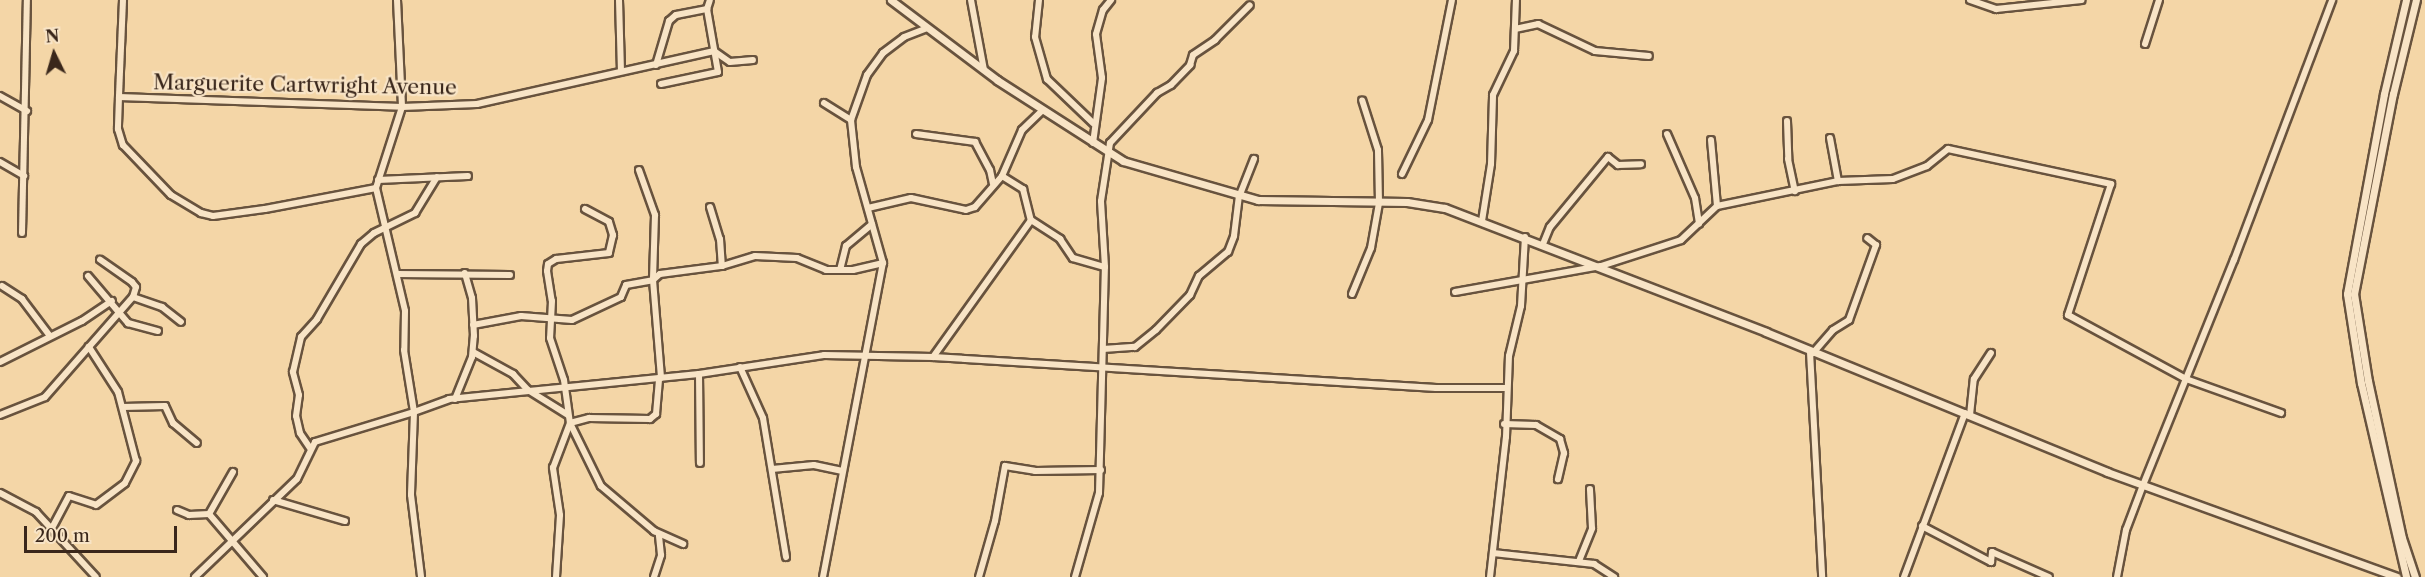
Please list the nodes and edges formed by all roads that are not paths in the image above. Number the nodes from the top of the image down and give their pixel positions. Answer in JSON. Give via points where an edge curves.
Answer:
{"nodes":[{"id":1,"x":27,"y":0,"type":"edge"},
{"id":2,"x":123,"y":0,"type":"edge"},
{"id":3,"x":397,"y":0,"type":"edge"},
{"id":4,"x":619,"y":0,"type":"edge"},
{"id":5,"x":710,"y":0,"type":"edge"},
{"id":6,"x":891,"y":0,"type":"edge"},
{"id":7,"x":971,"y":0,"type":"edge"},
{"id":8,"x":1039,"y":0,"type":"edge"},
{"id":9,"x":1111,"y":0,"type":"edge"},
{"id":10,"x":1452,"y":0,"type":"edge"},
{"id":11,"x":1516,"y":0,"type":"edge"},
{"id":12,"x":1970,"y":0,"type":"edge"},
{"id":13,"x":2082,"y":0,"type":"edge"},
{"id":14,"x":2158,"y":0,"type":"edge"},
{"id":15,"x":2332,"y":0,"type":"edge"},
{"id":16,"x":2406,"y":0,"type":"edge"},
{"id":17,"x":2416,"y":0,"type":"edge"},
{"id":18,"x":903,"y":4,"type":"edge"},
{"id":19,"x":1250,"y":5,"type":"dead end"},
{"id":20,"x":707,"y":9,"type":"junction"},
{"id":21,"x":927,"y":28,"type":"junction"},
{"id":22,"x":1515,"y":29,"type":"junction"},
{"id":23,"x":2145,"y":44,"type":"dead end"},
{"id":24,"x":714,"y":51,"type":"junction"},
{"id":25,"x":1649,"y":56,"type":"dead end"},
{"id":26,"x":753,"y":60,"type":"dead end"},
{"id":27,"x":656,"y":65,"type":"junction"},
{"id":28,"x":984,"y":70,"type":"junction"},
{"id":29,"x":621,"y":71,"type":"junction"},
{"id":30,"x":661,"y":84,"type":"dead end"},
{"id":31,"x":0,"y":96,"type":"edge"},
{"id":32,"x":119,"y":97,"type":"junction"},
{"id":33,"x":1362,"y":100,"type":"dead end"},
{"id":34,"x":824,"y":103,"type":"dead end"},
{"id":35,"x":402,"y":107,"type":"junction"},
{"id":36,"x":1042,"y":110,"type":"junction"},
{"id":37,"x":27,"y":111,"type":"junction"},
{"id":38,"x":851,"y":120,"type":"junction"},
{"id":39,"x":1787,"y":121,"type":"dead end"},
{"id":40,"x":1093,"y":123,"type":"junction"},
{"id":41,"x":916,"y":134,"type":"dead end"},
{"id":42,"x":1667,"y":134,"type":"dead end"},
{"id":43,"x":1830,"y":138,"type":"dead end"},
{"id":44,"x":1711,"y":141,"type":"dead end"},
{"id":45,"x":1093,"y":143,"type":"junction"},
{"id":46,"x":1108,"y":153,"type":"junction"},
{"id":47,"x":1254,"y":159,"type":"dead end"},
{"id":48,"x":0,"y":162,"type":"edge"},
{"id":49,"x":1641,"y":164,"type":"dead end"},
{"id":50,"x":639,"y":170,"type":"dead end"},
{"id":51,"x":1402,"y":174,"type":"dead end"},
{"id":52,"x":24,"y":176,"type":"junction"},
{"id":53,"x":468,"y":176,"type":"dead end"},
{"id":54,"x":1002,"y":176,"type":"junction"},
{"id":55,"x":417,"y":177,"type":"junction"},
{"id":56,"x":437,"y":177,"type":"junction"},
{"id":57,"x":378,"y":180,"type":"junction"},
{"id":58,"x":1838,"y":181,"type":"junction"},
{"id":59,"x":993,"y":184,"type":"junction"},
{"id":60,"x":376,"y":188,"type":"junction"},
{"id":61,"x":428,"y":189,"type":"junction"},
{"id":62,"x":1795,"y":191,"type":"junction"},
{"id":63,"x":1239,"y":196,"type":"junction"},
{"id":64,"x":1379,"y":203,"type":"junction"},
{"id":65,"x":1717,"y":206,"type":"junction"},
{"id":66,"x":710,"y":207,"type":"dead end"},
{"id":67,"x":868,"y":208,"type":"junction"},
{"id":68,"x":585,"y":209,"type":"dead end"},
{"id":69,"x":1031,"y":220,"type":"junction"},
{"id":70,"x":1482,"y":220,"type":"junction"},
{"id":71,"x":872,"y":224,"type":"junction"},
{"id":72,"x":1699,"y":224,"type":"junction"},
{"id":73,"x":383,"y":230,"type":"junction"},
{"id":74,"x":22,"y":233,"type":"dead end"},
{"id":75,"x":1525,"y":237,"type":"junction"},
{"id":76,"x":1867,"y":238,"type":"dead end"},
{"id":77,"x":1543,"y":244,"type":"junction"},
{"id":78,"x":100,"y":260,"type":"dead end"},
{"id":79,"x":883,"y":263,"type":"junction"},
{"id":80,"x":722,"y":266,"type":"junction"},
{"id":81,"x":1601,"y":266,"type":"junction"},
{"id":82,"x":1105,"y":267,"type":"junction"},
{"id":83,"x":840,"y":270,"type":"junction"},
{"id":84,"x":465,"y":273,"type":"junction"},
{"id":85,"x":397,"y":274,"type":"junction"},
{"id":86,"x":510,"y":275,"type":"dead end"},
{"id":87,"x":88,"y":276,"type":"dead end"},
{"id":88,"x":654,"y":280,"type":"junction"},
{"id":89,"x":1521,"y":281,"type":"junction"},
{"id":90,"x":2,"y":286,"type":"dead end"},
{"id":91,"x":1455,"y":292,"type":"dead end"},
{"id":92,"x":1352,"y":294,"type":"dead end"},
{"id":93,"x":133,"y":297,"type":"junction"},
{"id":94,"x":112,"y":301,"type":"junction"},
{"id":95,"x":118,"y":314,"type":"junction"},
{"id":96,"x":549,"y":318,"type":"junction"},
{"id":97,"x":181,"y":322,"type":"dead end"},
{"id":98,"x":474,"y":325,"type":"junction"},
{"id":99,"x":158,"y":331,"type":"dead end"},
{"id":100,"x":50,"y":336,"type":"junction"},
{"id":101,"x":89,"y":347,"type":"junction"},
{"id":102,"x":1103,"y":349,"type":"junction"},
{"id":103,"x":473,"y":352,"type":"junction"},
{"id":104,"x":1811,"y":353,"type":"junction"},
{"id":105,"x":1991,"y":353,"type":"dead end"},
{"id":106,"x":865,"y":355,"type":"junction"},
{"id":107,"x":933,"y":357,"type":"junction"},
{"id":108,"x":0,"y":362,"type":"edge"},
{"id":109,"x":740,"y":367,"type":"junction"},
{"id":110,"x":1101,"y":368,"type":"junction"},
{"id":111,"x":699,"y":374,"type":"junction"},
{"id":112,"x":660,"y":378,"type":"junction"},
{"id":113,"x":2186,"y":379,"type":"junction"},
{"id":114,"x":565,"y":386,"type":"junction"},
{"id":115,"x":1506,"y":388,"type":"junction"},
{"id":116,"x":528,"y":390,"type":"junction"},
{"id":117,"x":454,"y":399,"type":"junction"},
{"id":118,"x":123,"y":407,"type":"junction"},
{"id":119,"x":414,"y":412,"type":"junction"},
{"id":120,"x":2281,"y":413,"type":"dead end"},
{"id":121,"x":1967,"y":414,"type":"junction"},
{"id":122,"x":0,"y":415,"type":"edge"},
{"id":123,"x":568,"y":415,"type":"junction"},
{"id":124,"x":570,"y":423,"type":"junction"},
{"id":125,"x":1504,"y":424,"type":"junction"},
{"id":126,"x":197,"y":443,"type":"dead end"},
{"id":127,"x":310,"y":448,"type":"junction"},
{"id":128,"x":700,"y":463,"type":"dead end"},
{"id":129,"x":772,"y":469,"type":"junction"},
{"id":130,"x":1101,"y":470,"type":"junction"},
{"id":131,"x":842,"y":471,"type":"junction"},
{"id":132,"x":233,"y":472,"type":"dead end"},
{"id":133,"x":1558,"y":479,"type":"dead end"},
{"id":134,"x":2143,"y":485,"type":"junction"},
{"id":135,"x":1590,"y":489,"type":"dead end"},
{"id":136,"x":0,"y":493,"type":"edge"},
{"id":137,"x":273,"y":500,"type":"junction"},
{"id":138,"x":177,"y":510,"type":"dead end"},
{"id":139,"x":209,"y":514,"type":"junction"},
{"id":140,"x":345,"y":521,"type":"dead end"},
{"id":141,"x":1922,"y":526,"type":"junction"},
{"id":142,"x":52,"y":528,"type":"junction"},
{"id":143,"x":659,"y":535,"type":"junction"},
{"id":144,"x":231,"y":540,"type":"junction"},
{"id":145,"x":683,"y":544,"type":"dead end"},
{"id":146,"x":1493,"y":553,"type":"junction"},
{"id":147,"x":786,"y":557,"type":"dead end"},
{"id":148,"x":1579,"y":561,"type":"junction"},
{"id":149,"x":96,"y":577,"type":"edge"},
{"id":150,"x":195,"y":577,"type":"edge"},
{"id":151,"x":262,"y":577,"type":"edge"},
{"id":152,"x":421,"y":577,"type":"edge"},
{"id":153,"x":556,"y":577,"type":"edge"},
{"id":154,"x":654,"y":577,"type":"edge"},
{"id":155,"x":823,"y":577,"type":"edge"},
{"id":156,"x":979,"y":577,"type":"edge"},
{"id":157,"x":1075,"y":577,"type":"edge"},
{"id":158,"x":1490,"y":577,"type":"edge"},
{"id":159,"x":1614,"y":577,"type":"edge"},
{"id":160,"x":1822,"y":577,"type":"edge"},
{"id":161,"x":1904,"y":577,"type":"edge"},
{"id":162,"x":2049,"y":577,"type":"edge"},
{"id":163,"x":2117,"y":577,"type":"edge"},
{"id":164,"x":2397,"y":577,"type":"edge"},
{"id":165,"x":2406,"y":577,"type":"edge"},
{"id":166,"x":2415,"y":577,"type":"edge"}],
"edges":[{"from":1,"to":37,"type":"street"},
{"from":2,"to":32,"type":"street"},
{"from":3,"to":35,"type":"street"},
{"from":4,"to":29,"type":"street"},
{"from":5,"to":20,"type":"street"},
{"from":6,"to":18,"type":"street"},
{"from":7,"to":28,"type":"street"},
{"from":8,"to":40,"type":"street","via":[[1035,37],[1047,79]]},
{"from":9,"to":40,"type":"street","via":[[1103,10],[1096,34],[1101,95]]},
{"from":10,"to":51,"type":"street","via":[[1428,120]]},
{"from":11,"to":22,"type":"street"},
{"from":12,"to":13,"type":"street","via":[[1996,9]]},
{"from":14,"to":23,"type":"street"},
{"from":15,"to":113,"type":"street"},
{"from":16,"to":165,"type":"street","via":[[2381,106],[2347,294],[2361,383]]},
{"from":17,"to":166,"type":"street","via":[[2393,94],[2354,294],[2370,392],[2402,538]]},
{"from":18,"to":21,"type":"street"},
{"from":19,"to":46,"type":"street","via":[[1134,117],[1110,143]]},
{"from":20,"to":24,"type":"street"},
{"from":20,"to":27,"type":"street","via":[[676,15],[669,21]]},
{"from":21,"to":28,"type":"street"},
{"from":21,"to":38,"type":"street","via":[[904,37],[883,53],[867,75]]},
{"from":22,"to":25,"type":"street","via":[[1538,24],[1594,51]]},
{"from":22,"to":70,"type":"street","via":[[1514,51],[1493,95],[1491,164]]},
{"from":24,"to":26,"type":"street","via":[[730,62]]},
{"from":24,"to":27,"type":"street","name":"Marguerite Cartwright Avenue"},
{"from":24,"to":30,"type":"street","via":[[718,72]]},
{"from":27,"to":29,"type":"street","name":"Marguerite Cartwright Avenue"},
{"from":28,"to":36,"type":"street"},
{"from":29,"to":35,"type":"street","name":"Marguerite Cartwright Avenue","via":[[477,104]]},
{"from":31,"to":37,"type":"street"},
{"from":32,"to":35,"type":"street","name":"Marguerite Cartwright Avenue"},
{"from":32,"to":60,"type":"street","via":[[118,129],[123,145],[171,195],[201,213],[213,216]]},
{"from":33,"to":64,"type":"street","via":[[1378,150]]},
{"from":34,"to":38,"type":"street"},
{"from":35,"to":57,"type":"street"},
{"from":36,"to":45,"type":"street"},
{"from":36,"to":54,"type":"street","via":[[1022,130]]},
{"from":37,"to":52,"type":"street"},
{"from":38,"to":67,"type":"street","via":[[856,167]]},
{"from":39,"to":62,"type":"street","via":[[1788,159]]},
{"from":40,"to":45,"type":"street"},
{"from":41,"to":59,"type":"street","via":[[975,142]]},
{"from":42,"to":72,"type":"street","via":[[1695,198]]},
{"from":43,"to":58,"type":"street"},
{"from":44,"to":65,"type":"street"},
{"from":45,"to":46,"type":"street"},
{"from":46,"to":63,"type":"street","via":[[1172,178]]},
{"from":46,"to":82,"type":"street","via":[[1101,201]]},
{"from":47,"to":63,"type":"street"},
{"from":48,"to":52,"type":"street"},
{"from":49,"to":77,"type":"street","via":[[1618,165],[1608,157],[1550,227]]},
{"from":50,"to":88,"type":"street","via":[[655,215]]},
{"from":52,"to":74,"type":"street"},
{"from":53,"to":56,"type":"street"},
{"from":54,"to":59,"type":"street"},
{"from":54,"to":69,"type":"street","via":[[1023,189]]},
{"from":55,"to":56,"type":"street"},
{"from":55,"to":57,"type":"street"},
{"from":55,"to":61,"type":"street"},
{"from":56,"to":61,"type":"street"},
{"from":57,"to":60,"type":"street"},
{"from":58,"to":62,"type":"street"},
{"from":58,"to":113,"type":"street","via":[[1893,179],[1911,174],[1948,149],[2111,184],[2068,315]]},
{"from":59,"to":67,"type":"street","via":[[975,207],[966,210],[920,198]]},
{"from":60,"to":73,"type":"street"},
{"from":61,"to":73,"type":"street","via":[[415,213]]},
{"from":62,"to":65,"type":"street"},
{"from":63,"to":64,"type":"street","via":[[1302,203]]},
{"from":63,"to":102,"type":"street","via":[[1228,252],[1199,276],[1190,295],[1135,347]]},
{"from":64,"to":70,"type":"street","via":[[1407,202],[1445,208]]},
{"from":64,"to":92,"type":"street","via":[[1371,248]]},
{"from":65,"to":72,"type":"street"},
{"from":66,"to":80,"type":"street","via":[[720,239]]},
{"from":67,"to":71,"type":"street"},
{"from":68,"to":96,"type":"street","via":[[609,222],[612,247],[609,253],[596,257],[556,259],[548,264],[552,301]]},
{"from":69,"to":82,"type":"street","via":[[1060,239],[1073,258]]},
{"from":69,"to":107,"type":"street"},
{"from":70,"to":75,"type":"street"},
{"from":71,"to":79,"type":"street"},
{"from":71,"to":83,"type":"street","via":[[846,246]]},
{"from":72,"to":81,"type":"street","via":[[1681,240]]},
{"from":73,"to":85,"type":"street"},
{"from":73,"to":127,"type":"street","via":[[361,244],[317,319],[301,337],[294,356],[297,426]]},
{"from":75,"to":77,"type":"street"},
{"from":75,"to":89,"type":"street"},
{"from":76,"to":104,"type":"street","via":[[1876,245],[1849,320]]},
{"from":77,"to":81,"type":"street"},
{"from":78,"to":93,"type":"street","via":[[132,282],[136,287]]},
{"from":79,"to":83,"type":"street"},
{"from":79,"to":106,"type":"street"},
{"from":80,"to":83,"type":"street","via":[[755,256],[797,258],[826,270]]},
{"from":80,"to":88,"type":"street","via":[[673,271]]},
{"from":81,"to":89,"type":"street"},
{"from":81,"to":104,"type":"street"},
{"from":82,"to":102,"type":"street"},
{"from":84,"to":85,"type":"street"},
{"from":84,"to":86,"type":"street"},
{"from":84,"to":98,"type":"street"},
{"from":85,"to":119,"type":"street"},
{"from":87,"to":94,"type":"street"},
{"from":88,"to":96,"type":"street","via":[[626,285],[621,297],[572,320]]},
{"from":88,"to":112,"type":"street"},
{"from":89,"to":91,"type":"street"},
{"from":89,"to":115,"type":"street","via":[[1521,306]]},
{"from":90,"to":100,"type":"street","via":[[22,299]]},
{"from":93,"to":95,"type":"street"},
{"from":93,"to":97,"type":"street","via":[[162,307]]},
{"from":94,"to":95,"type":"street"},
{"from":94,"to":100,"type":"street"},
{"from":95,"to":99,"type":"street","via":[[138,327]]},
{"from":95,"to":101,"type":"street"},
{"from":96,"to":98,"type":"street","via":[[521,316]]},
{"from":96,"to":114,"type":"street","via":[[550,338]]},
{"from":98,"to":103,"type":"street"},
{"from":100,"to":108,"type":"street"},
{"from":101,"to":118,"type":"street","via":[[113,382]]},
{"from":101,"to":122,"type":"street","via":[[45,397]]},
{"from":102,"to":110,"type":"street"},
{"from":103,"to":116,"type":"street","via":[[513,374]]},
{"from":103,"to":117,"type":"street"},
{"from":104,"to":121,"type":"street"},
{"from":104,"to":160,"type":"street"},
{"from":105,"to":121,"type":"street","via":[[1974,378]]},
{"from":106,"to":107,"type":"street"},
{"from":106,"to":109,"type":"street","via":[[824,355]]},
{"from":106,"to":131,"type":"street"},
{"from":107,"to":110,"type":"street"},
{"from":109,"to":111,"type":"street"},
{"from":109,"to":129,"type":"street","via":[[762,418]]},
{"from":110,"to":115,"type":"street","via":[[1436,388]]},
{"from":110,"to":130,"type":"street"},
{"from":111,"to":112,"type":"street"},
{"from":111,"to":128,"type":"street"},
{"from":112,"to":114,"type":"street"},
{"from":112,"to":124,"type":"street","via":[[656,414],[650,419],[589,418]]},
{"from":113,"to":120,"type":"street"},
{"from":113,"to":134,"type":"street"},
{"from":114,"to":116,"type":"street"},
{"from":114,"to":123,"type":"street"},
{"from":115,"to":125,"type":"street"},
{"from":116,"to":117,"type":"street"},
{"from":116,"to":123,"type":"street"},
{"from":117,"to":119,"type":"street"},
{"from":118,"to":126,"type":"street","via":[[165,406],[172,423]]},
{"from":118,"to":142,"type":"street","via":[[135,449],[134,470],[117,490],[96,505],[69,496]]},
{"from":119,"to":127,"type":"street","via":[[369,429],[325,438]]},
{"from":119,"to":152,"type":"street","via":[[411,495]]},
{"from":121,"to":134,"type":"street"},
{"from":121,"to":141,"type":"street"},
{"from":123,"to":124,"type":"street"},
{"from":124,"to":143,"type":"street","via":[[602,486]]},
{"from":124,"to":153,"type":"street","via":[[553,468],[560,515]]},
{"from":125,"to":133,"type":"street","via":[[1536,425],[1560,439],[1564,453]]},
{"from":125,"to":146,"type":"street","via":[[1506,437]]},
{"from":127,"to":137,"type":"street","via":[[297,479]]},
{"from":129,"to":131,"type":"street","via":[[814,465]]},
{"from":129,"to":147,"type":"street"},
{"from":130,"to":156,"type":"street","via":[[1035,471],[1005,466]]},
{"from":130,"to":157,"type":"street","via":[[1099,493]]},
{"from":131,"to":155,"type":"street"},
{"from":132,"to":139,"type":"street","via":[[232,480],[210,507]]},
{"from":134,"to":163,"type":"street","via":[[2126,530]]},
{"from":134,"to":164,"type":"street"},
{"from":135,"to":148,"type":"street","via":[[1592,528]]},
{"from":136,"to":142,"type":"street","via":[[36,513]]},
{"from":137,"to":140,"type":"street"},
{"from":137,"to":144,"type":"street"},
{"from":138,"to":139,"type":"street","via":[[189,515]]},
{"from":139,"to":144,"type":"street"},
{"from":141,"to":161,"type":"street"},
{"from":141,"to":162,"type":"street","via":[[1991,562],[1992,552]]},
{"from":142,"to":149,"type":"street"},
{"from":143,"to":145,"type":"street"},
{"from":143,"to":154,"type":"street","via":[[661,555]]},
{"from":144,"to":150,"type":"street"},
{"from":144,"to":151,"type":"street"},
{"from":146,"to":148,"type":"street"},
{"from":146,"to":158,"type":"street"},
{"from":148,"to":159,"type":"street","via":[[1594,564]]}]}
